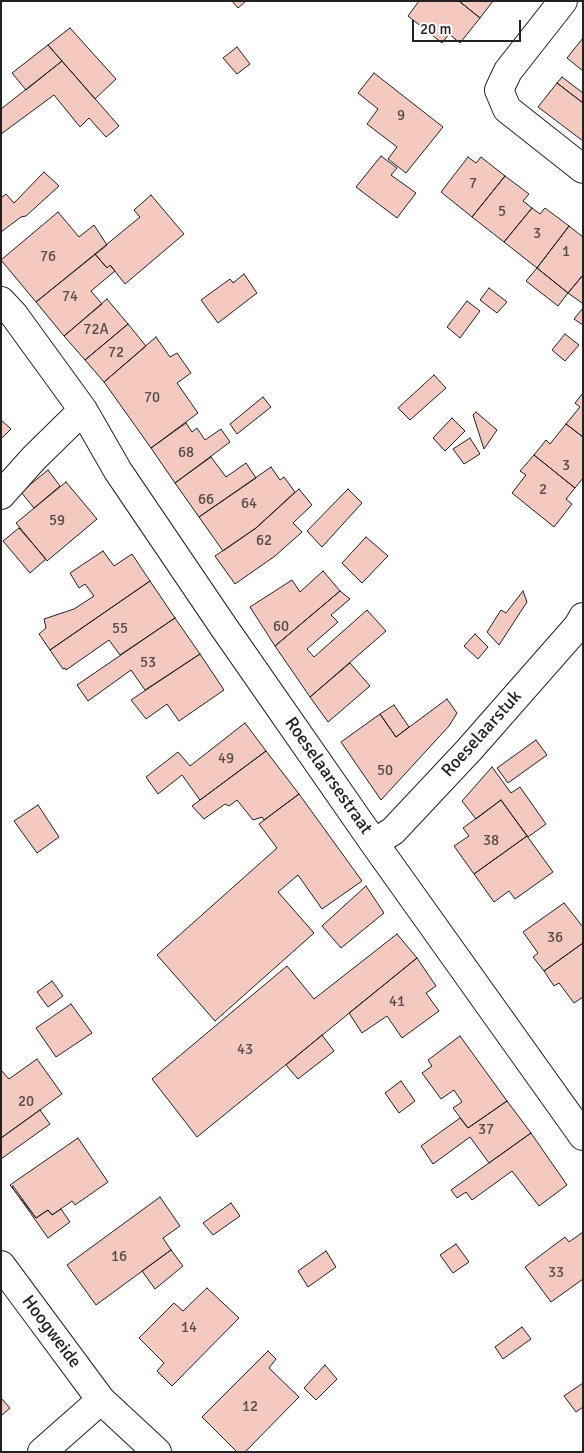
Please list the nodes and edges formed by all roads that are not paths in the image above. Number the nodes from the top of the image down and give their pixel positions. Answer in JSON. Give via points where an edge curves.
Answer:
{"nodes":[{"id":1,"x":563,"y":1,"type":"edge"},
{"id":2,"x":583,"y":169,"type":"edge"},
{"id":3,"x":1,"y":301,"type":"edge"},
{"id":4,"x":83,"y":410,"type":"junction"},
{"id":5,"x":1,"y":495,"type":"edge"},
{"id":6,"x":583,"y":617,"type":"edge"},
{"id":7,"x":374,"y":843,"type":"junction"},
{"id":8,"x":583,"y":1136,"type":"edge"},
{"id":9,"x":1,"y":1265,"type":"edge"},
{"id":10,"x":101,"y":1400,"type":"junction"},
{"id":11,"x":42,"y":1452,"type":"edge"},
{"id":12,"x":157,"y":1452,"type":"edge"}],
"edges":[{"from":1,"to":2,"type":"street","via":[[508,71],[499,90],[507,109]]},
{"from":3,"to":4,"type":"street","name":"Roeselaarsestraat"},
{"from":4,"to":5,"type":"street"},
{"from":4,"to":7,"type":"street","name":"Roeselaarsestraat","via":[[118,472]]},
{"from":6,"to":7,"type":"street","name":"Roeselaarstuk","via":[[469,750],[392,830]]},
{"from":7,"to":8,"type":"street","name":"Roeselaarsestraat"},
{"from":9,"to":10,"type":"street","name":"Hoogweide"},
{"from":10,"to":11,"type":"street"},
{"from":10,"to":12,"type":"street","name":"Hoogweide"}]}
